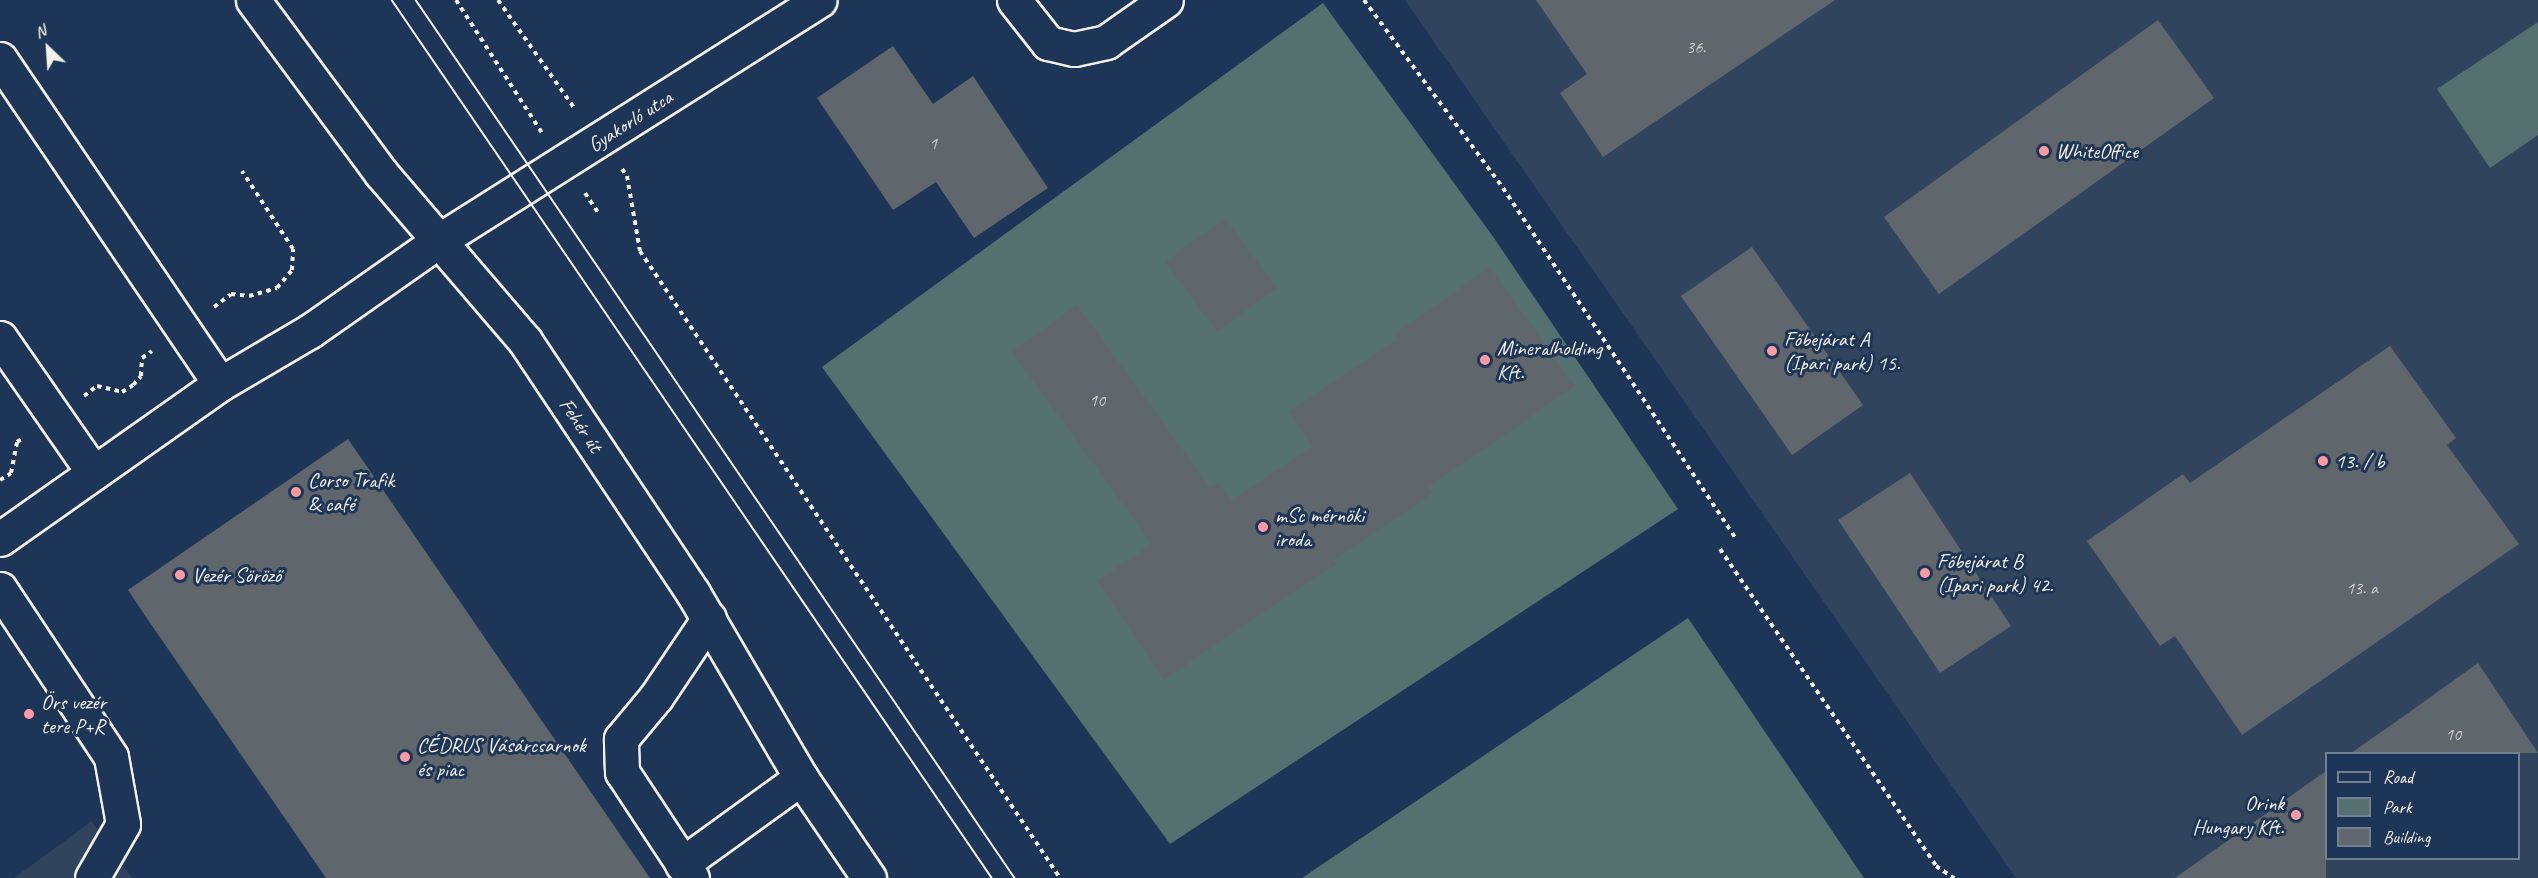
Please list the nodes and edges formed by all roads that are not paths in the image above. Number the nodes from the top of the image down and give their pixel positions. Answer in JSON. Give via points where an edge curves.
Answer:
{"nodes":[{"id":1,"x":253,"y":0,"type":"edge"},
{"id":2,"x":1014,"y":0,"type":"edge"},
{"id":3,"x":1166,"y":0,"type":"edge"},
{"id":4,"x":799,"y":6,"type":"edge"},
{"id":5,"x":0,"y":59,"type":"edge"},
{"id":6,"x":440,"y":240,"type":"junction"},
{"id":7,"x":0,"y":339,"type":"edge"},
{"id":8,"x":220,"y":384,"type":"junction"},
{"id":9,"x":93,"y":472,"type":"junction"},
{"id":10,"x":0,"y":539,"type":"edge"},
{"id":11,"x":0,"y":589,"type":"edge"},
{"id":12,"x":709,"y":618,"type":"junction"},
{"id":13,"x":801,"y":778,"type":"junction"},
{"id":14,"x":687,"y":871,"type":"edge"},
{"id":15,"x":92,"y":878,"type":"edge"},
{"id":16,"x":869,"y":878,"type":"edge"}],
"edges":[{"from":1,"to":6,"type":"main road","name":"Fehér út","via":[[381,174]]},
{"from":2,"to":3,"type":"main road","via":[[1048,43],[1074,49],[1106,42]]},
{"from":4,"to":6,"type":"main road","name":"Gyakorló utca","via":[[599,141]]},
{"from":5,"to":8,"type":"main road"},
{"from":6,"to":8,"type":"main road","name":"Gyakorló utca","via":[[310,331]]},
{"from":6,"to":12,"type":"main road","name":"Fehér út","via":[[525,341]]},
{"from":7,"to":9,"type":"main road"},
{"from":8,"to":9,"type":"main road","name":"Gyakorló utca"},
{"from":9,"to":10,"type":"main road","name":"Gyakorló utca"},
{"from":11,"to":15,"type":"main road","via":[[111,757],[123,824]]},
{"from":12,"to":13,"type":"main road","name":"Fehér út"},
{"from":12,"to":14,"type":"main road","via":[[656,697],[621,739],[622,772]]},
{"from":13,"to":14,"type":"main road"},
{"from":13,"to":16,"type":"main road","name":"Fehér út"}]}
